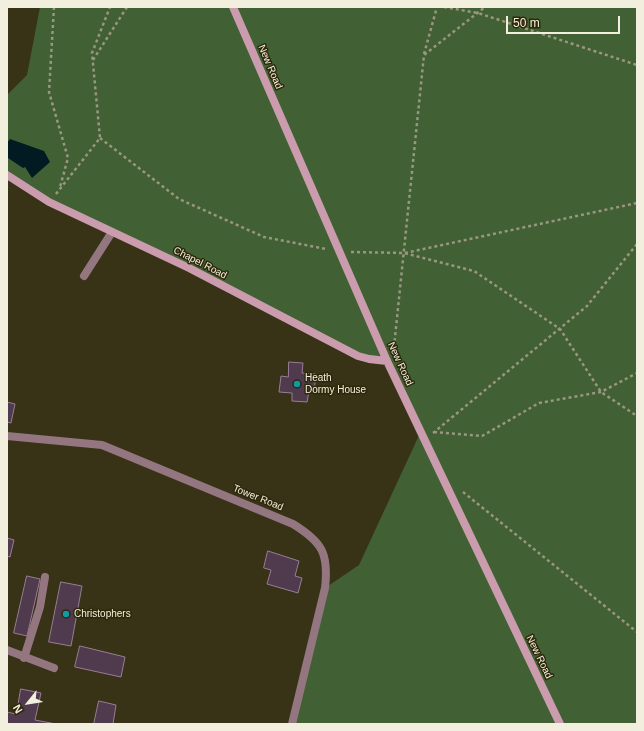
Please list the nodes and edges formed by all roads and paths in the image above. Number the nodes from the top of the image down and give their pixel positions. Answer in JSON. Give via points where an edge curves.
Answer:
{"nodes":[{"id":1,"x":54,"y":7,"type":"edge"},
{"id":2,"x":110,"y":7,"type":"edge"},
{"id":3,"x":127,"y":7,"type":"edge"},
{"id":4,"x":233,"y":7,"type":"edge"},
{"id":5,"x":437,"y":7,"type":"edge"},
{"id":6,"x":444,"y":7,"type":"edge"},
{"id":7,"x":485,"y":7,"type":"edge"},
{"id":8,"x":478,"y":12,"type":"junction"},
{"id":9,"x":424,"y":55,"type":"junction"},
{"id":10,"x":93,"y":60,"type":"junction"},
{"id":11,"x":637,"y":65,"type":"edge"},
{"id":12,"x":100,"y":138,"type":"junction"},
{"id":13,"x":7,"y":175,"type":"edge"},
{"id":14,"x":49,"y":202,"type":"junction"},
{"id":15,"x":637,"y":203,"type":"edge"},
{"id":16,"x":112,"y":232,"type":"junction"},
{"id":17,"x":637,"y":244,"type":"edge"},
{"id":18,"x":340,"y":252,"type":"junction"},
{"id":19,"x":404,"y":253,"type":"junction"},
{"id":20,"x":84,"y":276,"type":"dead end"},
{"id":21,"x":560,"y":329,"type":"junction"},
{"id":22,"x":387,"y":361,"type":"junction"},
{"id":23,"x":392,"y":370,"type":"junction"},
{"id":24,"x":637,"y":373,"type":"edge"},
{"id":25,"x":601,"y":392,"type":"junction"},
{"id":26,"x":637,"y":416,"type":"edge"},
{"id":27,"x":421,"y":431,"type":"junction"},
{"id":28,"x":434,"y":432,"type":"junction"},
{"id":29,"x":7,"y":436,"type":"edge"},
{"id":30,"x":425,"y":440,"type":"junction"},
{"id":31,"x":459,"y":489,"type":"dead end"},
{"id":32,"x":45,"y":577,"type":"dead end"},
{"id":33,"x":637,"y":632,"type":"edge"},
{"id":34,"x":7,"y":650,"type":"edge"},
{"id":35,"x":24,"y":658,"type":"junction"},
{"id":36,"x":54,"y":668,"type":"dead end"},
{"id":37,"x":292,"y":724,"type":"edge"},
{"id":38,"x":560,"y":724,"type":"edge"}],
"edges":[{"from":1,"to":14,"type":"path","via":[[49,92],[68,158],[60,186]]},
{"from":2,"to":10,"type":"path","via":[[92,53]]},
{"from":3,"to":10,"type":"path"},
{"from":4,"to":18,"type":"main road","name":"New Road"},
{"from":5,"to":9,"type":"path"},
{"from":6,"to":8,"type":"path"},
{"from":7,"to":8,"type":"path"},
{"from":8,"to":9,"type":"path"},
{"from":8,"to":11,"type":"path"},
{"from":9,"to":19,"type":"path"},
{"from":10,"to":12,"type":"path"},
{"from":12,"to":14,"type":"path"},
{"from":12,"to":18,"type":"path","via":[[178,199],[264,237]]},
{"from":13,"to":14,"type":"main road","name":"Chapel Road"},
{"from":14,"to":16,"type":"main road","name":"Chapel Road"},
{"from":15,"to":19,"type":"path"},
{"from":16,"to":20,"type":"street"},
{"from":16,"to":22,"type":"main road","name":"Chapel Road","via":[[189,268],[358,356]]},
{"from":17,"to":21,"type":"path","via":[[587,306]]},
{"from":18,"to":19,"type":"path"},
{"from":18,"to":22,"type":"main road","name":"New Road"},
{"from":19,"to":21,"type":"path","via":[[474,271]]},
{"from":19,"to":23,"type":"path"},
{"from":21,"to":25,"type":"path"},
{"from":21,"to":28,"type":"path"},
{"from":22,"to":23,"type":"main road","name":"New Road"},
{"from":23,"to":27,"type":"main road","name":"New Road"},
{"from":24,"to":25,"type":"path"},
{"from":25,"to":26,"type":"path"},
{"from":25,"to":28,"type":"path","via":[[539,403],[482,436]]},
{"from":27,"to":28,"type":"path"},
{"from":27,"to":30,"type":"main road","name":"New Road"},
{"from":28,"to":30,"type":"path"},
{"from":29,"to":37,"type":"street","name":"Tower Road","via":[[102,445],[293,524],[311,535],[323,551],[327,569],[325,588]]},
{"from":30,"to":38,"type":"main road","name":"New Road"},
{"from":31,"to":33,"type":"path"},
{"from":32,"to":35,"type":"street","via":[[40,607]]},
{"from":34,"to":35,"type":"street"},
{"from":35,"to":36,"type":"street"}]}
